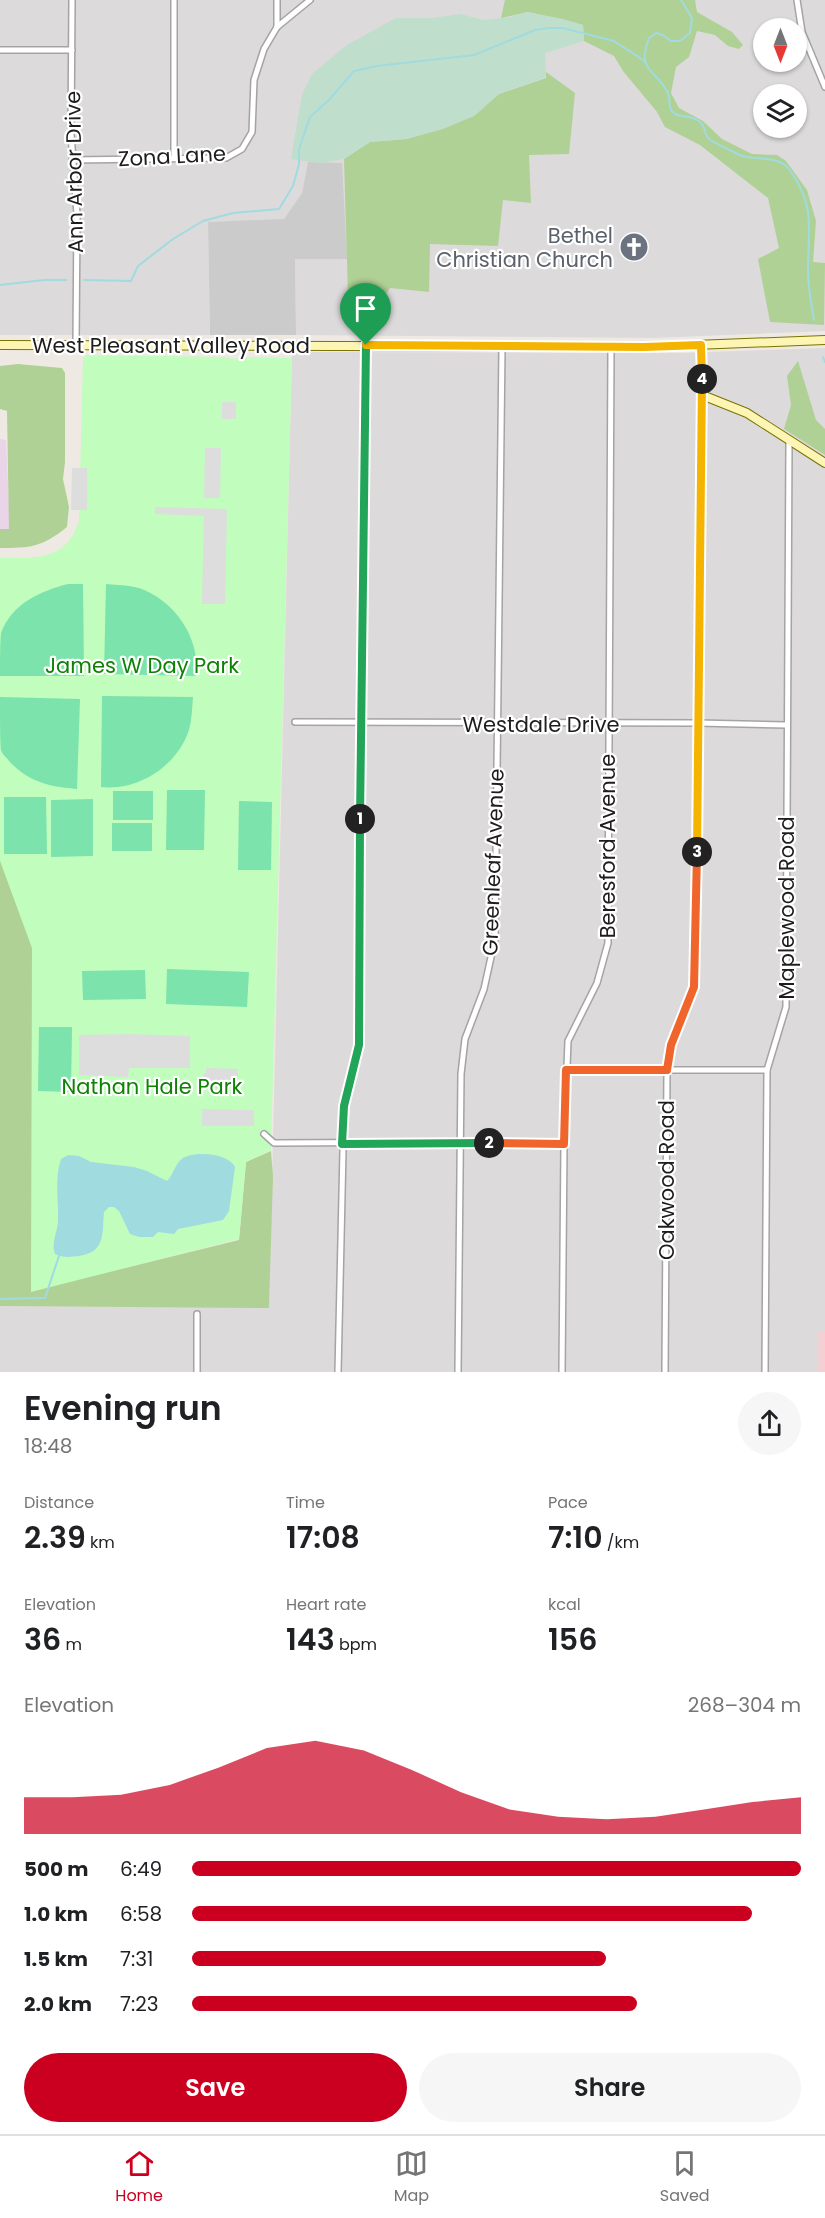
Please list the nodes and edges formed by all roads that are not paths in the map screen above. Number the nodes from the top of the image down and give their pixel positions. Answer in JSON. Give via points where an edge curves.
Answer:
{"nodes":[{"id":1,"x":72,"y":0,"type":"edge"},
{"id":2,"x":174,"y":0,"type":"edge"},
{"id":3,"x":277,"y":0,"type":"edge"},
{"id":4,"x":310,"y":0,"type":"edge"},
{"id":5,"x":797,"y":0,"type":"edge"},
{"id":6,"x":277,"y":27,"type":"junction"},
{"id":7,"x":0,"y":50,"type":"edge"},
{"id":8,"x":72,"y":50,"type":"junction"},
{"id":9,"x":825,"y":87,"type":"edge"},
{"id":10,"x":174,"y":158,"type":"junction"},
{"id":11,"x":72,"y":160,"type":"junction"},
{"id":12,"x":825,"y":340,"type":"edge"},
{"id":13,"x":76,"y":344,"type":"junction"},
{"id":14,"x":0,"y":345,"type":"edge"},
{"id":15,"x":366,"y":345,"type":"junction"},
{"id":16,"x":701,"y":345,"type":"junction"},
{"id":17,"x":502,"y":347,"type":"junction"},
{"id":18,"x":611,"y":347,"type":"junction"},
{"id":19,"x":702,"y":395,"type":"junction"},
{"id":20,"x":789,"y":441,"type":"junction"},
{"id":21,"x":825,"y":463,"type":"edge"},
{"id":22,"x":295,"y":722,"type":"dead end"},
{"id":23,"x":698,"y":723,"type":"junction"},
{"id":24,"x":361,"y":724,"type":"junction"},
{"id":25,"x":497,"y":724,"type":"junction"},
{"id":26,"x":608,"y":724,"type":"junction"},
{"id":27,"x":787,"y":725,"type":"junction"},
{"id":28,"x":566,"y":1070,"type":"junction"},
{"id":29,"x":667,"y":1070,"type":"junction"},
{"id":30,"x":767,"y":1070,"type":"junction"},
{"id":31,"x":264,"y":1134,"type":"dead end"},
{"id":32,"x":461,"y":1142,"type":"junction"},
{"id":33,"x":342,"y":1144,"type":"junction"},
{"id":34,"x":564,"y":1144,"type":"junction"},
{"id":35,"x":197,"y":1314,"type":"dead end"},
{"id":36,"x":197,"y":1372,"type":"edge"},
{"id":37,"x":338,"y":1372,"type":"edge"},
{"id":38,"x":458,"y":1372,"type":"edge"},
{"id":39,"x":562,"y":1372,"type":"edge"},
{"id":40,"x":665,"y":1372,"type":"edge"},
{"id":41,"x":765,"y":1372,"type":"edge"}],
"edges":[{"from":1,"to":8,"type":"street","name":"Ann Arbor Drive"},
{"from":2,"to":10,"type":"street"},
{"from":3,"to":6,"type":"street"},
{"from":4,"to":6,"type":"street","name":"Zona Lane"},
{"from":5,"to":9,"type":"street","via":[[802,32]]},
{"from":6,"to":10,"type":"street","name":"Zona Lane","via":[[264,48],[254,80],[252,132],[242,149],[226,158]]},
{"from":7,"to":8,"type":"street"},
{"from":8,"to":11,"type":"street","name":"Ann Arbor Drive"},
{"from":10,"to":11,"type":"street","name":"Zona Lane"},
{"from":11,"to":13,"type":"street","name":"Ann Arbor Drive","via":[[77,214]]},
{"from":12,"to":16,"type":"main road","name":"West Pleasant Valley Road"},
{"from":13,"to":14,"type":"main road","name":"West Pleasant Valley Road"},
{"from":13,"to":15,"type":"main road","name":"West Pleasant Valley Road"},
{"from":15,"to":17,"type":"main road","name":"West Pleasant Valley Road"},
{"from":15,"to":24,"type":"street"},
{"from":16,"to":18,"type":"main road","name":"West Pleasant Valley Road"},
{"from":16,"to":19,"type":"main road","name":"Oakwood Road"},
{"from":17,"to":18,"type":"main road","name":"West Pleasant Valley Road"},
{"from":17,"to":25,"type":"street","name":"Greenleaf Avenue"},
{"from":18,"to":26,"type":"street","name":"Beresford Avenue"},
{"from":19,"to":20,"type":"main road","via":[[747,413]]},
{"from":19,"to":23,"type":"street","name":"Oakwood Road"},
{"from":20,"to":21,"type":"main road"},
{"from":20,"to":27,"type":"street","name":"Maplewood Road"},
{"from":22,"to":24,"type":"street","name":"Westdale Drive"},
{"from":23,"to":26,"type":"street","name":"Westdale Drive"},
{"from":23,"to":27,"type":"street","name":"Westdale Drive"},
{"from":23,"to":29,"type":"street","name":"Oakwood Road","via":[[694,987],[671,1045]]},
{"from":24,"to":25,"type":"street","name":"Westdale Drive"},
{"from":24,"to":33,"type":"street","via":[[359,1045],[344,1106]]},
{"from":25,"to":26,"type":"street","name":"Westdale Drive"},
{"from":25,"to":32,"type":"street","name":"Greenleaf Avenue","via":[[495,939],[484,989],[465,1039]]},
{"from":26,"to":28,"type":"street","name":"Beresford Avenue","via":[[608,943],[597,983],[568,1041]]},
{"from":27,"to":30,"type":"street","name":"Maplewood Road","via":[[786,1008]]},
{"from":28,"to":29,"type":"street"},
{"from":28,"to":34,"type":"street","name":"Beresford Avenue"},
{"from":29,"to":30,"type":"street"},
{"from":29,"to":40,"type":"street","name":"Oakwood Road"},
{"from":30,"to":41,"type":"street","name":"Maplewood Road"},
{"from":31,"to":33,"type":"street","via":[[274,1143]]},
{"from":32,"to":33,"type":"street"},
{"from":32,"to":34,"type":"street"},
{"from":32,"to":38,"type":"street","name":"Greenleaf Avenue"},
{"from":33,"to":37,"type":"street"},
{"from":34,"to":39,"type":"street","name":"Beresford Avenue"},
{"from":35,"to":36,"type":"street"}]}
